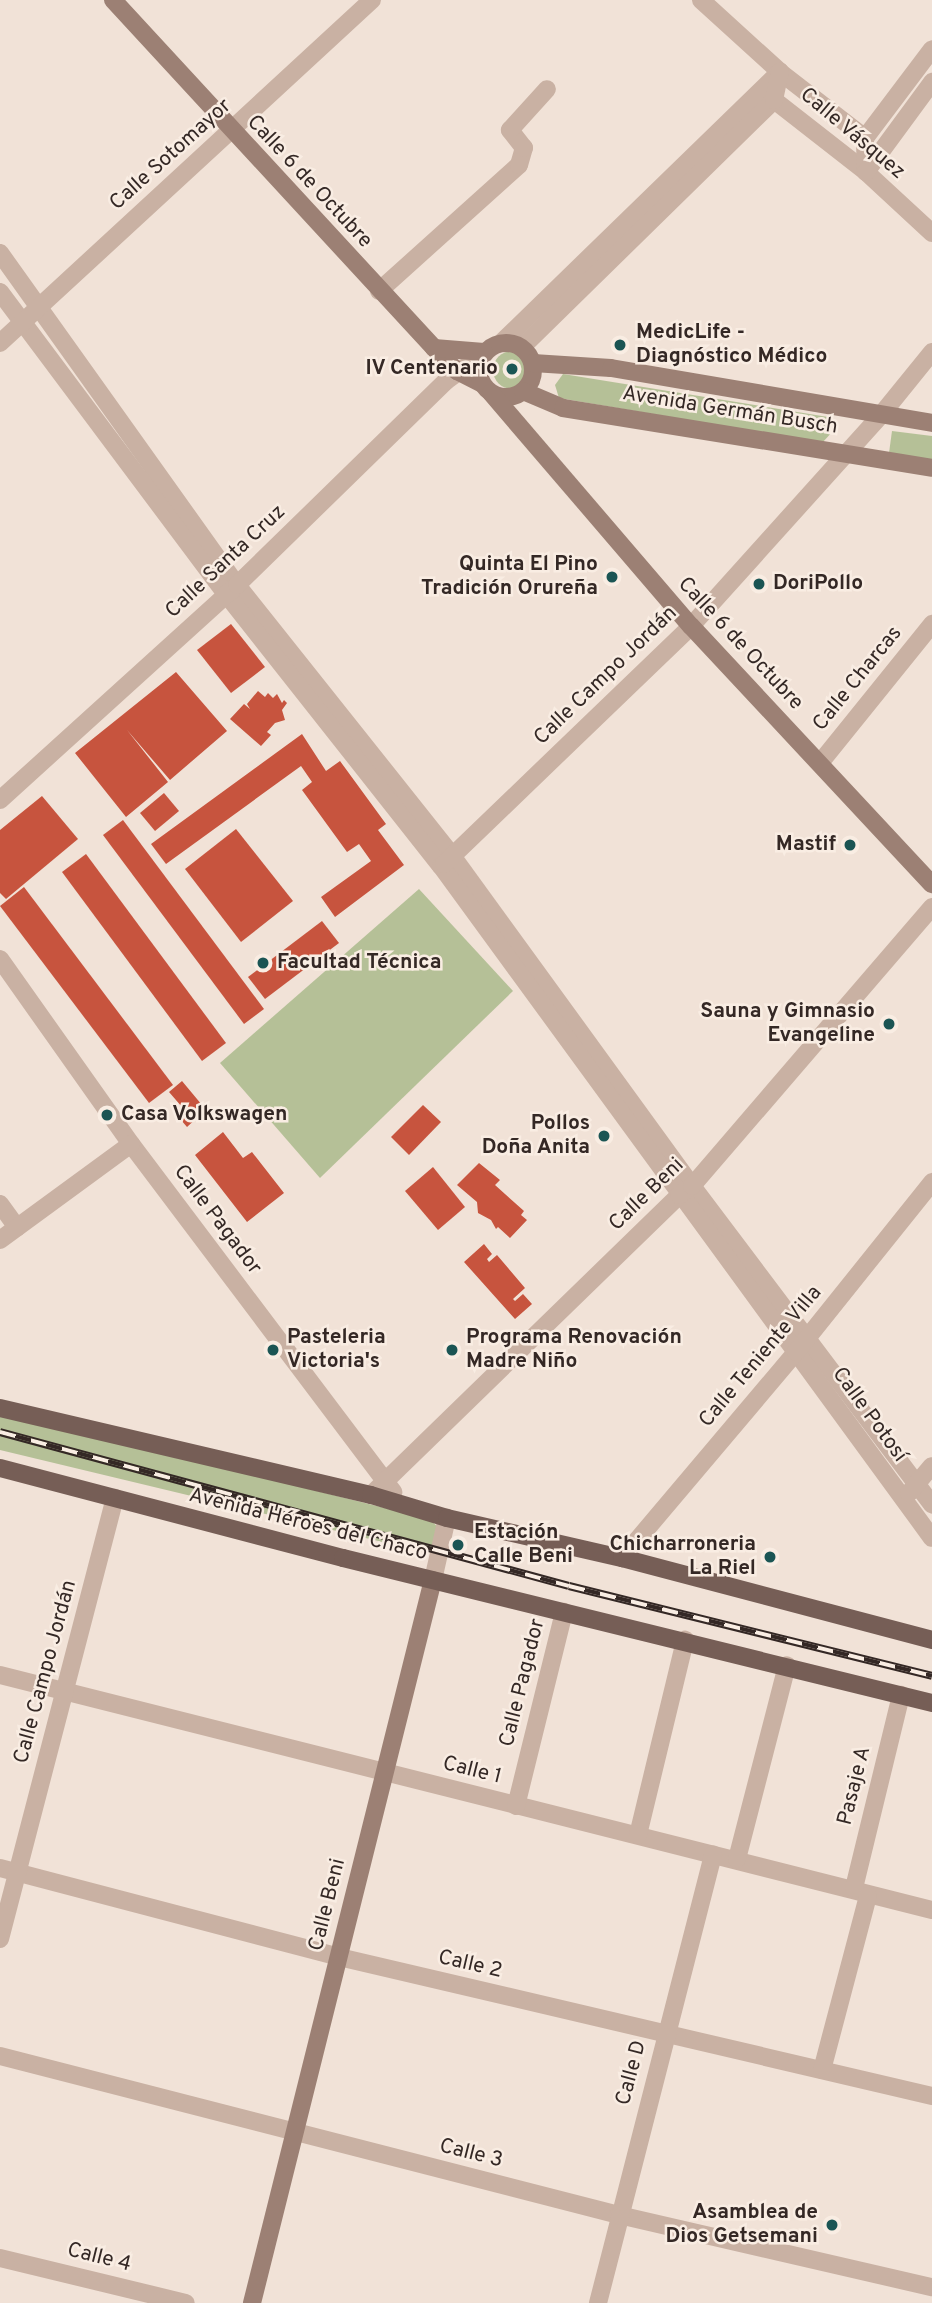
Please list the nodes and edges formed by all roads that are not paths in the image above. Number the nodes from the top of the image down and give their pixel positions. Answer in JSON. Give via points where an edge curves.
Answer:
{"nodes":[{"id":1,"x":113,"y":0,"type":"edge"},
{"id":2,"x":372,"y":0,"type":"edge"},
{"id":3,"x":702,"y":0,"type":"edge"},
{"id":4,"x":932,"y":49,"type":"edge"},
{"id":5,"x":780,"y":72,"type":"junction"},
{"id":6,"x":932,"y":82,"type":"edge"},
{"id":7,"x":547,"y":89,"type":"dead end"},
{"id":8,"x":767,"y":96,"type":"junction"},
{"id":9,"x":231,"y":131,"type":"junction"},
{"id":10,"x":865,"y":138,"type":"junction"},
{"id":11,"x":866,"y":172,"type":"junction"},
{"id":12,"x":932,"y":233,"type":"edge"},
{"id":13,"x":0,"y":253,"type":"edge"},
{"id":14,"x":379,"y":291,"type":"junction"},
{"id":15,"x":0,"y":292,"type":"edge"},
{"id":16,"x":36,"y":307,"type":"junction"},
{"id":17,"x":21,"y":323,"type":"junction"},
{"id":18,"x":0,"y":343,"type":"edge"},
{"id":19,"x":501,"y":343,"type":"junction"},
{"id":20,"x":434,"y":348,"type":"junction"},
{"id":21,"x":522,"y":348,"type":"junction"},
{"id":22,"x":932,"y":352,"type":"edge"},
{"id":23,"x":483,"y":354,"type":"junction"},
{"id":24,"x":533,"y":363,"type":"junction"},
{"id":25,"x":457,"y":371,"type":"junction"},
{"id":26,"x":486,"y":388,"type":"junction"},
{"id":27,"x":520,"y":393,"type":"junction"},
{"id":28,"x":881,"y":415,"type":"junction"},
{"id":29,"x":932,"y":423,"type":"edge"},
{"id":30,"x":521,"y":429,"type":"junction"},
{"id":31,"x":846,"y":453,"type":"junction"},
{"id":32,"x":932,"y":468,"type":"edge"},
{"id":33,"x":232,"y":590,"type":"junction"},
{"id":34,"x":932,"y":624,"type":"edge"},
{"id":35,"x":691,"y":626,"type":"junction"},
{"id":36,"x":820,"y":763,"type":"junction"},
{"id":37,"x":0,"y":800,"type":"edge"},
{"id":38,"x":447,"y":862,"type":"junction"},
{"id":39,"x":932,"y":884,"type":"edge"},
{"id":40,"x":932,"y":906,"type":"edge"},
{"id":41,"x":0,"y":959,"type":"edge"},
{"id":42,"x":131,"y":1144,"type":"junction"},
{"id":43,"x":932,"y":1182,"type":"edge"},
{"id":44,"x":685,"y":1190,"type":"junction"},
{"id":45,"x":0,"y":1204,"type":"edge"},
{"id":46,"x":17,"y":1227,"type":"junction"},
{"id":47,"x":0,"y":1240,"type":"edge"},
{"id":48,"x":807,"y":1337,"type":"junction"},
{"id":49,"x":796,"y":1352,"type":"junction"},
{"id":50,"x":0,"y":1408,"type":"edge"},
{"id":51,"x":932,"y":1465,"type":"edge"},
{"id":52,"x":0,"y":1468,"type":"edge"},
{"id":53,"x":386,"y":1482,"type":"junction"},
{"id":54,"x":916,"y":1485,"type":"junction"},
{"id":55,"x":371,"y":1495,"type":"junction"},
{"id":56,"x":114,"y":1498,"type":"junction"},
{"id":57,"x":903,"y":1501,"type":"junction"},
{"id":58,"x":402,"y":1505,"type":"junction"},
{"id":59,"x":932,"y":1505,"type":"edge"},
{"id":60,"x":447,"y":1517,"type":"junction"},
{"id":61,"x":932,"y":1538,"type":"edge"},
{"id":62,"x":622,"y":1558,"type":"junction"},
{"id":63,"x":433,"y":1580,"type":"junction"},
{"id":64,"x":564,"y":1612,"type":"junction"},
{"id":65,"x":685,"y":1640,"type":"junction"},
{"id":66,"x":932,"y":1640,"type":"edge"},
{"id":67,"x":787,"y":1665,"type":"junction"},
{"id":68,"x":0,"y":1675,"type":"edge"},
{"id":69,"x":64,"y":1691,"type":"junction"},
{"id":70,"x":901,"y":1695,"type":"junction"},
{"id":71,"x":932,"y":1703,"type":"edge"},
{"id":72,"x":385,"y":1773,"type":"junction"},
{"id":73,"x":516,"y":1806,"type":"junction"},
{"id":74,"x":638,"y":1835,"type":"junction"},
{"id":75,"x":713,"y":1854,"type":"junction"},
{"id":76,"x":737,"y":1859,"type":"junction"},
{"id":77,"x":9,"y":1870,"type":"edge"},
{"id":78,"x":861,"y":1892,"type":"junction"},
{"id":79,"x":932,"y":1910,"type":"edge"},
{"id":80,"x":0,"y":1939,"type":"edge"},
{"id":81,"x":339,"y":1957,"type":"junction"},
{"id":82,"x":665,"y":2035,"type":"junction"},
{"id":83,"x":0,"y":2056,"type":"edge"},
{"id":84,"x":822,"y":2070,"type":"junction"},
{"id":85,"x":932,"y":2096,"type":"edge"},
{"id":86,"x":293,"y":2132,"type":"junction"},
{"id":87,"x":619,"y":2215,"type":"junction"},
{"id":88,"x":0,"y":2258,"type":"edge"},
{"id":89,"x":932,"y":2287,"type":"edge"},
{"id":90,"x":187,"y":2303,"type":"edge"},
{"id":91,"x":252,"y":2303,"type":"edge"},
{"id":92,"x":598,"y":2303,"type":"edge"}],
"edges":[{"from":1,"to":9,"type":"main road","name":"Calle 6 de Octubre"},
{"from":2,"to":9,"type":"street","name":"Calle Sotomayor"},
{"from":3,"to":5,"type":"street","name":"Calle Vásquez"},
{"from":4,"to":10,"type":"street"},
{"from":5,"to":8,"type":"street","name":"Calle Vásquez"},
{"from":5,"to":10,"type":"street"},
{"from":6,"to":11,"type":"street"},
{"from":7,"to":14,"type":"street","via":[[510,130],[524,148],[519,165]]},
{"from":8,"to":11,"type":"street","name":"Calle Vásquez"},
{"from":8,"to":19,"type":"street"},
{"from":8,"to":21,"type":"street"},
{"from":9,"to":14,"type":"main road","name":"Calle 6 de Octubre"},
{"from":9,"to":16,"type":"street","name":"Calle Sotomayor"},
{"from":10,"to":11,"type":"street"},
{"from":11,"to":12,"type":"street","name":"Calle Vásquez"},
{"from":13,"to":16,"type":"street"},
{"from":14,"to":20,"type":"main road","name":"Calle 6 de Octubre"},
{"from":15,"to":17,"type":"street"},
{"from":16,"to":17,"type":"street","name":"Calle Sotomayor"},
{"from":16,"to":33,"type":"street"},
{"from":17,"to":18,"type":"street","name":"Calle Sotomayor"},
{"from":17,"to":33,"type":"street"},
{"from":19,"to":21,"type":"main road"},
{"from":19,"to":23,"type":"main road"},
{"from":20,"to":23,"type":"main road"},
{"from":20,"to":25,"type":"main road","name":"Calle 6 de Octubre"},
{"from":21,"to":24,"type":"main road"},
{"from":22,"to":28,"type":"street","name":"Calle Campo Jordán"},
{"from":23,"to":25,"type":"street","name":"Calle Santa Cruz"},
{"from":23,"to":26,"type":"main road","via":[[478,369]]},
{"from":24,"to":27,"type":"main road","via":[[532,378]]},
{"from":24,"to":28,"type":"main road","name":"Avenida Germán Busch","via":[[611,368]]},
{"from":25,"to":26,"type":"main road","name":"Calle 6 de Octubre"},
{"from":25,"to":33,"type":"street","name":"Calle Santa Cruz"},
{"from":26,"to":27,"type":"main road","via":[[499,397]]},
{"from":26,"to":30,"type":"main road","name":"Calle 6 de Octubre"},
{"from":27,"to":30,"type":"main road"},
{"from":27,"to":31,"type":"main road","name":"Avenida Germán Busch","via":[[563,408]]},
{"from":28,"to":29,"type":"main road","name":"Avenida Germán Busch"},
{"from":28,"to":31,"type":"street","name":"Calle Campo Jordán"},
{"from":30,"to":35,"type":"main road","name":"Calle 6 de Octubre"},
{"from":31,"to":32,"type":"main road","name":"Avenida Germán Busch"},
{"from":31,"to":35,"type":"street","name":"Calle Campo Jordán"},
{"from":33,"to":37,"type":"street","name":"Calle Santa Cruz"},
{"from":33,"to":38,"type":"street"},
{"from":34,"to":36,"type":"street","name":"Calle Charcas"},
{"from":35,"to":36,"type":"main road","name":"Calle 6 de Octubre"},
{"from":35,"to":38,"type":"street","name":"Calle Campo Jordán"},
{"from":36,"to":39,"type":"main road","name":"Calle 6 de Octubre"},
{"from":38,"to":44,"type":"street"},
{"from":40,"to":44,"type":"street","name":"Calle Beni"},
{"from":41,"to":42,"type":"street","name":"Calle Pagador"},
{"from":42,"to":46,"type":"street"},
{"from":42,"to":53,"type":"street","name":"Calle Pagador"},
{"from":43,"to":48,"type":"street","name":"Calle Teniente Villa"},
{"from":44,"to":48,"type":"street"},
{"from":44,"to":49,"type":"street","name":"Calle Potosí"},
{"from":44,"to":53,"type":"street","name":"Calle Beni"},
{"from":45,"to":46,"type":"street"},
{"from":46,"to":47,"type":"street"},
{"from":48,"to":49,"type":"street","name":"Calle Teniente Villa"},
{"from":48,"to":54,"type":"street"},
{"from":49,"to":57,"type":"street","name":"Calle Potosí"},
{"from":49,"to":62,"type":"street","name":"Calle Teniente Villa"},
{"from":50,"to":55,"type":"main road","name":"Avenida Héroes del Chaco"},
{"from":51,"to":54,"type":"street"},
{"from":52,"to":56,"type":"main road","name":"Avenida Héroes del Chaco"},
{"from":53,"to":55,"type":"street","name":"Calle Beni"},
{"from":53,"to":58,"type":"street","name":"Calle Pagador"},
{"from":54,"to":57,"type":"street"},
{"from":54,"to":59,"type":"street"},
{"from":55,"to":58,"type":"main road","name":"Avenida Héroes del Chaco"},
{"from":56,"to":63,"type":"main road","name":"Avenida Héroes del Chaco"},
{"from":56,"to":69,"type":"street","name":"Calle Campo Jordán"},
{"from":57,"to":61,"type":"street","name":"Calle Potosí"},
{"from":58,"to":60,"type":"main road","name":"Avenida Héroes del Chaco"},
{"from":60,"to":62,"type":"main road","name":"Avenida Héroes del Chaco"},
{"from":60,"to":63,"type":"street","name":"Calle Beni"},
{"from":62,"to":66,"type":"main road","name":"Avenida Héroes del Chaco"},
{"from":63,"to":64,"type":"main road","name":"Avenida Héroes del Chaco"},
{"from":63,"to":72,"type":"main road","name":"Calle Beni"},
{"from":64,"to":65,"type":"main road","name":"Avenida Héroes del Chaco"},
{"from":64,"to":73,"type":"street","name":"Calle Pagador"},
{"from":65,"to":67,"type":"main road","name":"Avenida Héroes del Chaco"},
{"from":65,"to":74,"type":"street"},
{"from":67,"to":70,"type":"main road","name":"Avenida Héroes del Chaco"},
{"from":67,"to":76,"type":"street"},
{"from":68,"to":69,"type":"street","name":"Calle 1"},
{"from":69,"to":72,"type":"street","name":"Calle 1"},
{"from":69,"to":77,"type":"street","name":"Calle Campo Jordán"},
{"from":70,"to":71,"type":"main road","name":"Avenida Héroes del Chaco"},
{"from":70,"to":78,"type":"street","name":"Pasaje A"},
{"from":72,"to":73,"type":"street","name":"Calle 1"},
{"from":72,"to":81,"type":"main road","name":"Calle Beni"},
{"from":73,"to":74,"type":"street","name":"Calle 1"},
{"from":74,"to":75,"type":"street","name":"Calle 1"},
{"from":75,"to":76,"type":"street","name":"Calle 1"},
{"from":75,"to":82,"type":"street","name":"Calle D"},
{"from":76,"to":78,"type":"street","name":"Calle 1"},
{"from":77,"to":80,"type":"street","name":"Calle Campo Jordán"},
{"from":77,"to":81,"type":"street","name":"Calle 2"},
{"from":78,"to":79,"type":"street","name":"Calle 1"},
{"from":78,"to":84,"type":"street","name":"Pasaje A"},
{"from":81,"to":82,"type":"street","name":"Calle 2"},
{"from":81,"to":86,"type":"main road","name":"Calle Beni"},
{"from":82,"to":84,"type":"street","name":"Calle 2"},
{"from":82,"to":87,"type":"street","name":"Calle D"},
{"from":83,"to":86,"type":"street","name":"Calle 3"},
{"from":84,"to":85,"type":"street","name":"Calle 2"},
{"from":86,"to":87,"type":"street","name":"Calle 3"},
{"from":86,"to":91,"type":"main road","name":"Calle Beni"},
{"from":87,"to":89,"type":"street","name":"Calle 3"},
{"from":87,"to":92,"type":"street","name":"Calle D"},
{"from":88,"to":90,"type":"street","name":"Calle 4"}]}
